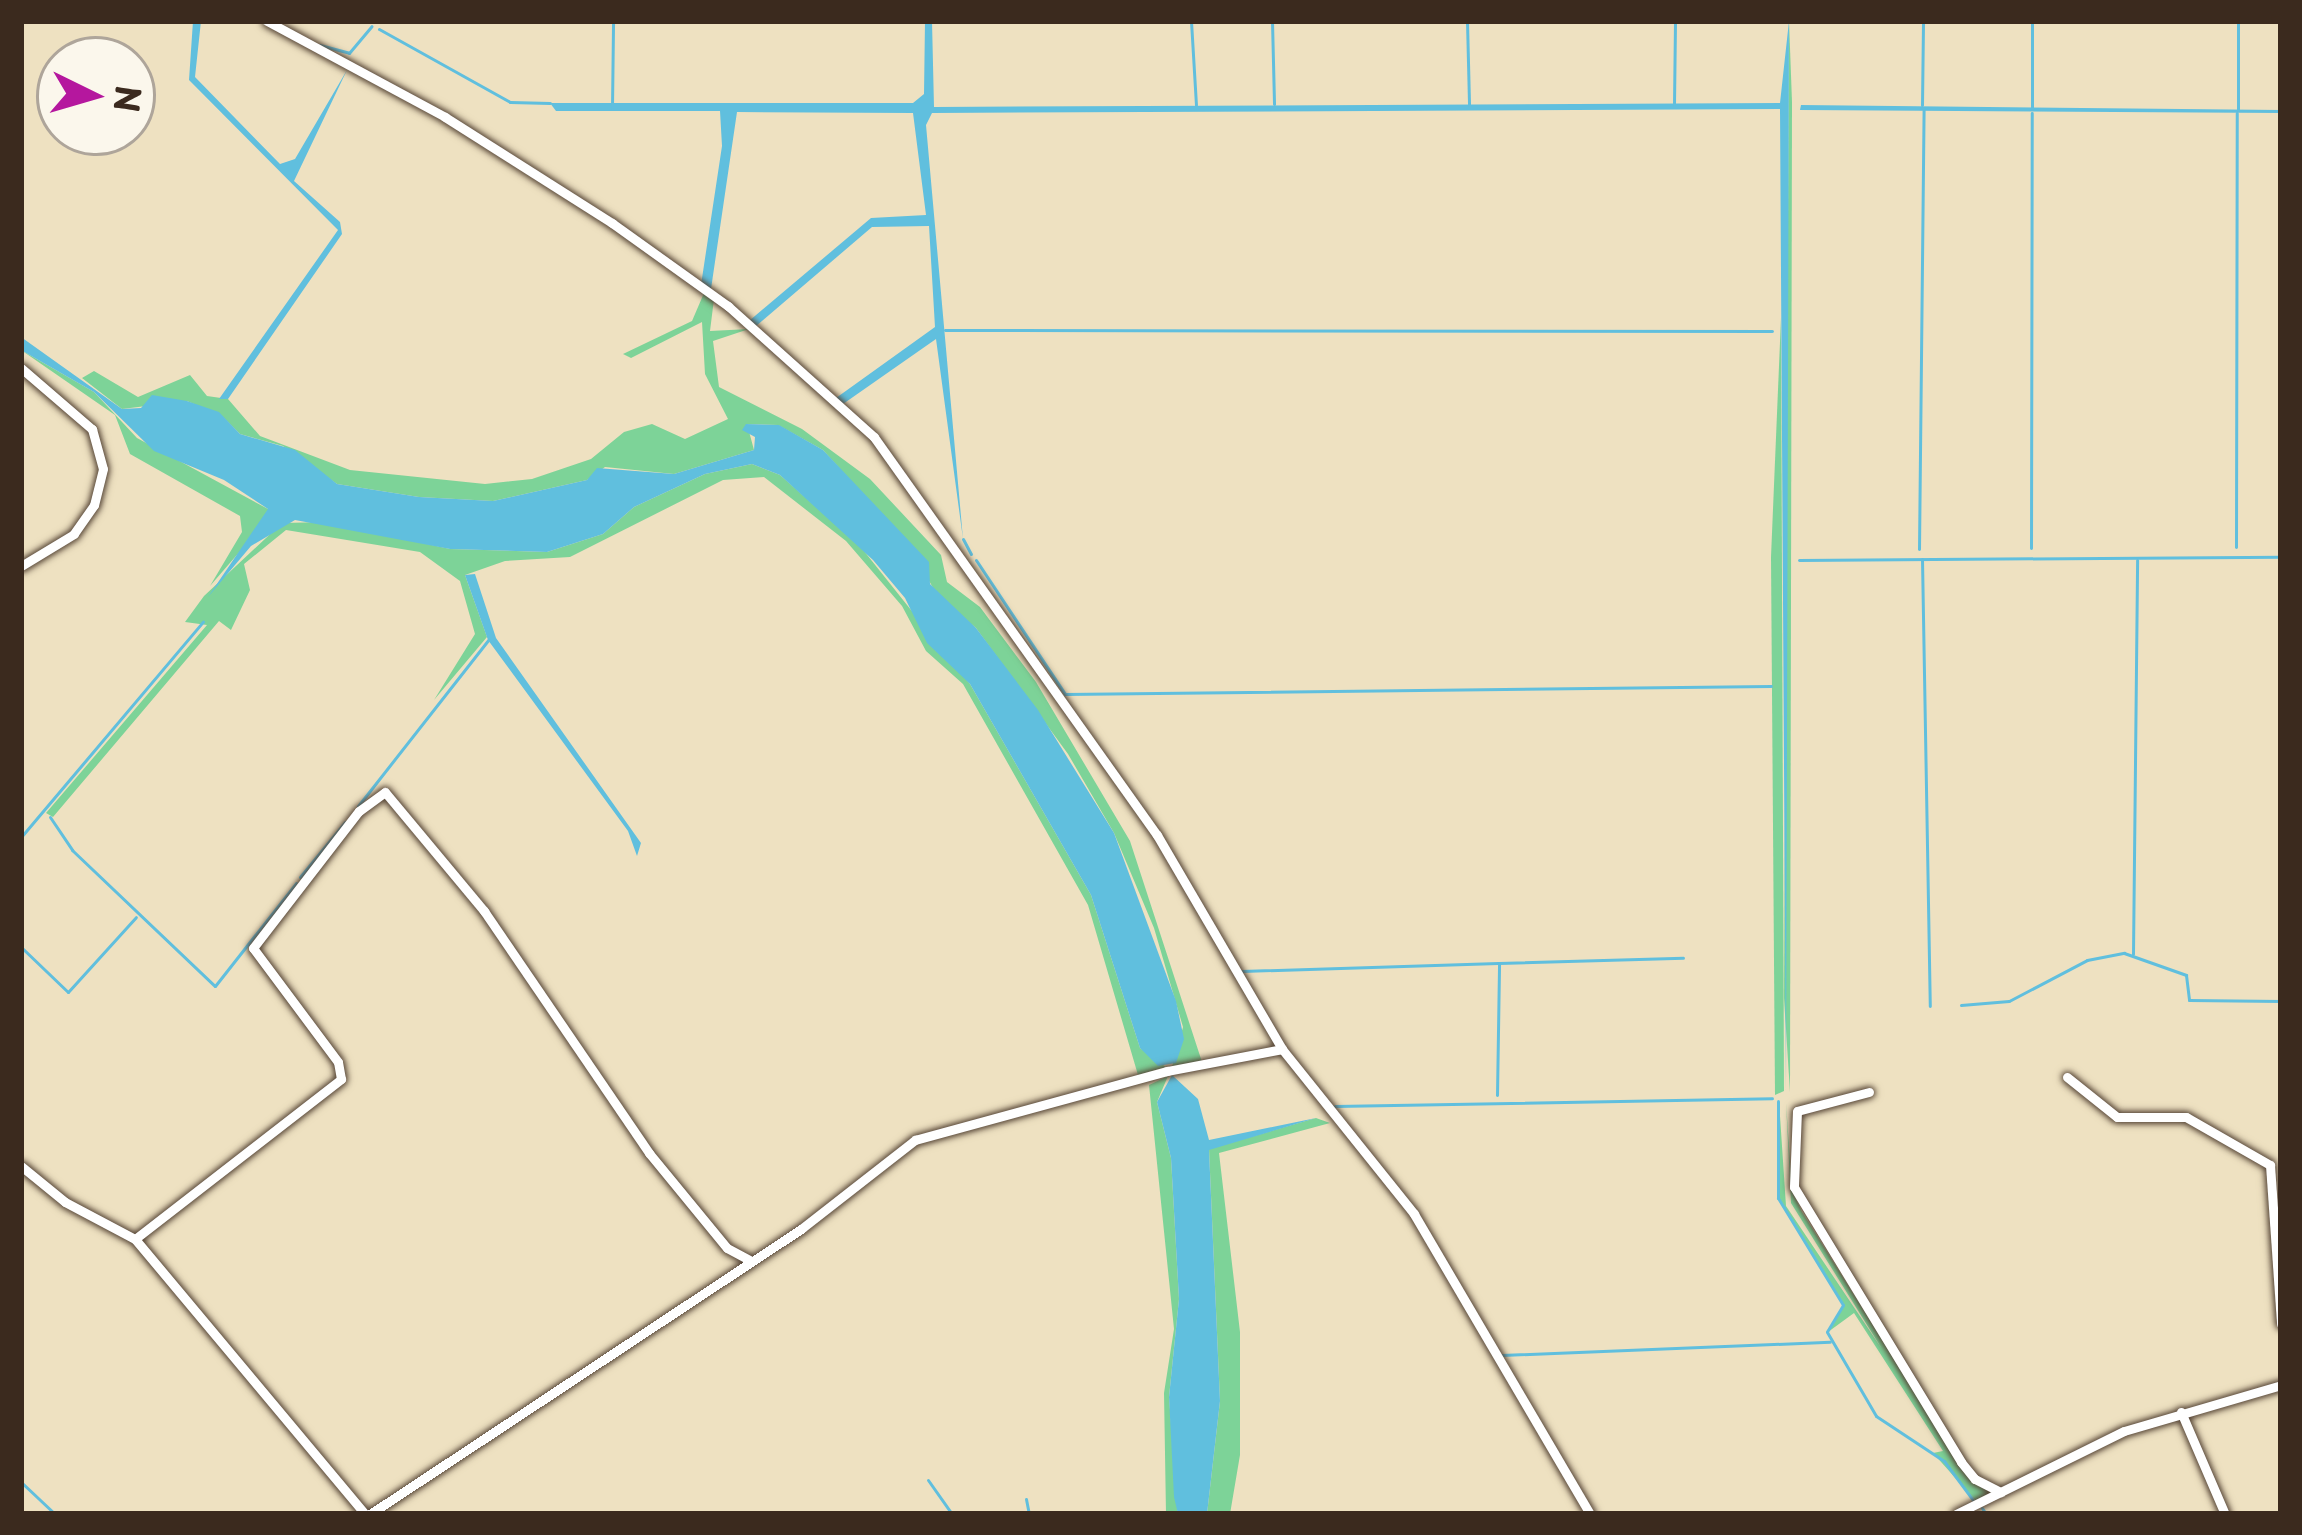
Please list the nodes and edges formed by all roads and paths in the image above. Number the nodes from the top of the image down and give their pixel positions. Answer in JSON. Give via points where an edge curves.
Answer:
{"nodes":[{"id":1,"x":267,"y":21,"type":"edge"},
{"id":2,"x":21,"y":368,"type":"edge"},
{"id":3,"x":21,"y":566,"type":"edge"},
{"id":4,"x":1282,"y":1049,"type":"junction"},
{"id":5,"x":2067,"y":1077,"type":"dead end"},
{"id":6,"x":1869,"y":1092,"type":"dead end"},
{"id":7,"x":21,"y":1166,"type":"edge"},
{"id":8,"x":136,"y":1239,"type":"junction"},
{"id":9,"x":751,"y":1261,"type":"junction"},
{"id":10,"x":2281,"y":1324,"type":"edge"},
{"id":11,"x":2281,"y":1385,"type":"edge"},
{"id":12,"x":2181,"y":1412,"type":"junction"},
{"id":13,"x":2002,"y":1492,"type":"junction"},
{"id":14,"x":368,"y":1514,"type":"edge"},
{"id":15,"x":1590,"y":1514,"type":"edge"},
{"id":16,"x":1955,"y":1514,"type":"edge"},
{"id":17,"x":2225,"y":1514,"type":"edge"}],
"edges":[{"from":1,"to":4,"type":"street","via":[[445,117],[612,223],[728,306],[874,437],[1156,835]]},
{"from":2,"to":3,"type":"street","via":[[86,421],[103,470],[94,505],[74,534]]},
{"from":4,"to":9,"type":"street","via":[[928,1133]]},
{"from":4,"to":15,"type":"street","via":[[1414,1214]]},
{"from":5,"to":10,"type":"street","via":[[2117,1117],[2186,1117],[2270,1165]]},
{"from":6,"to":13,"type":"street","via":[[1797,1112],[1794,1186],[1961,1462],[1975,1480]]},
{"from":7,"to":8,"type":"street","via":[[65,1202]]},
{"from":8,"to":9,"type":"street","via":[[341,1079],[338,1063],[253,948],[359,811],[386,792],[484,910],[649,1153],[727,1248]]},
{"from":8,"to":14,"type":"street"},
{"from":9,"to":14,"type":"street"},
{"from":11,"to":12,"type":"street"},
{"from":12,"to":13,"type":"street"},
{"from":12,"to":17,"type":"street"},
{"from":13,"to":16,"type":"street"}]}
